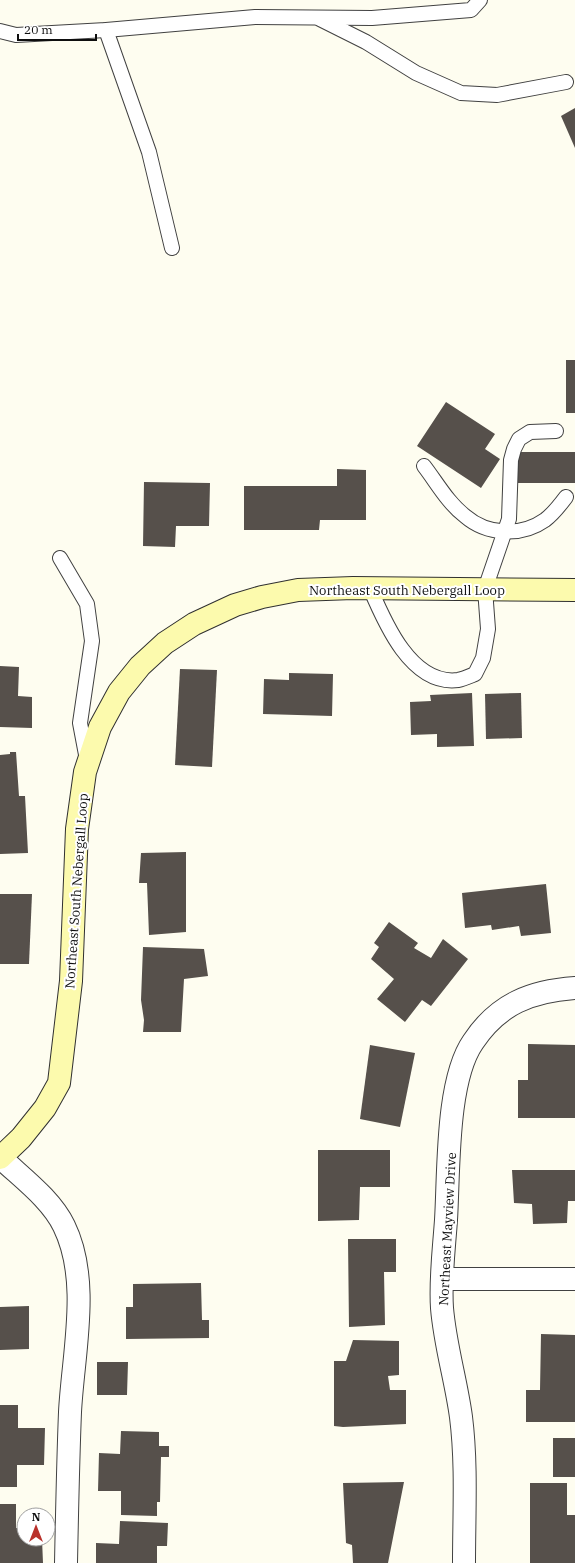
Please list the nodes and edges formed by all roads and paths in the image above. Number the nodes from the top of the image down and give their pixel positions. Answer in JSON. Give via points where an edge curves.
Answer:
{"nodes":[{"id":1,"x":480,"y":0,"type":"edge"},
{"id":2,"x":316,"y":18,"type":"junction"},
{"id":3,"x":106,"y":30,"type":"junction"},
{"id":4,"x":0,"y":31,"type":"edge"},
{"id":5,"x":566,"y":82,"type":"dead end"},
{"id":6,"x":172,"y":248,"type":"dead end"},
{"id":7,"x":556,"y":431,"type":"dead end"},
{"id":8,"x":424,"y":466,"type":"dead end"},
{"id":9,"x":566,"y":497,"type":"dead end"},
{"id":10,"x":505,"y":533,"type":"junction"},
{"id":11,"x":60,"y":558,"type":"dead end"},
{"id":12,"x":370,"y":588,"type":"junction"},
{"id":13,"x":485,"y":589,"type":"junction"},
{"id":14,"x":575,"y":590,"type":"edge"},
{"id":15,"x":88,"y":764,"type":"junction"},
{"id":16,"x":575,"y":988,"type":"edge"},
{"id":17,"x":0,"y":1158,"type":"edge"},
{"id":18,"x":575,"y":1278,"type":"edge"},
{"id":19,"x":443,"y":1279,"type":"junction"},
{"id":20,"x":66,"y":1563,"type":"edge"},
{"id":21,"x":464,"y":1563,"type":"edge"}],
"edges":[{"from":1,"to":2,"type":"lane","via":[[471,10],[372,18]]},
{"from":2,"to":3,"type":"lane","via":[[255,17]]},
{"from":2,"to":5,"type":"lane","via":[[366,42],[416,73],[461,93],[498,95]]},
{"from":3,"to":4,"type":"lane","via":[[16,35]]},
{"from":3,"to":6,"type":"lane","via":[[149,152]]},
{"from":7,"to":10,"type":"lane","via":[[530,432],[519,439],[514,449],[511,460],[509,519]]},
{"from":8,"to":10,"type":"lane","via":[[465,517]]},
{"from":9,"to":10,"type":"lane","via":[[545,520],[525,529]]},
{"from":10,"to":13,"type":"lane"},
{"from":11,"to":15,"type":"lane","via":[[87,604],[92,641],[80,723]]},
{"from":12,"to":13,"type":"street","name":"Northeast South Nebergall Loop"},
{"from":12,"to":13,"type":"lane","via":[[386,626],[406,655],[424,672],[441,679],[458,680],[475,674],[482,658],[488,629]]},
{"from":12,"to":15,"type":"street","name":"Northeast South Nebergall Loop","via":[[298,590],[262,597],[235,605],[194,624],[165,643],[140,666],[119,692],[100,728]]},
{"from":13,"to":14,"type":"street","name":"Northeast South Nebergall Loop"},
{"from":15,"to":17,"type":"street","name":"Northeast South Nebergall Loop","via":[[80,798],[77,829],[71,981],[58,1083],[45,1108],[21,1138]]},
{"from":16,"to":19,"type":"street","name":"Northeast Mayview Drive","via":[[537,993],[511,1005],[488,1023],[472,1043],[457,1076],[452,1113]]},
{"from":17,"to":20,"type":"street","via":[[48,1203],[64,1225],[74,1248],[78,1274],[78,1302],[70,1411]]},
{"from":18,"to":19,"type":"street"},
{"from":19,"to":21,"type":"street","name":"Northeast Mayview Drive","via":[[442,1306],[446,1341],[461,1417]]}]}
